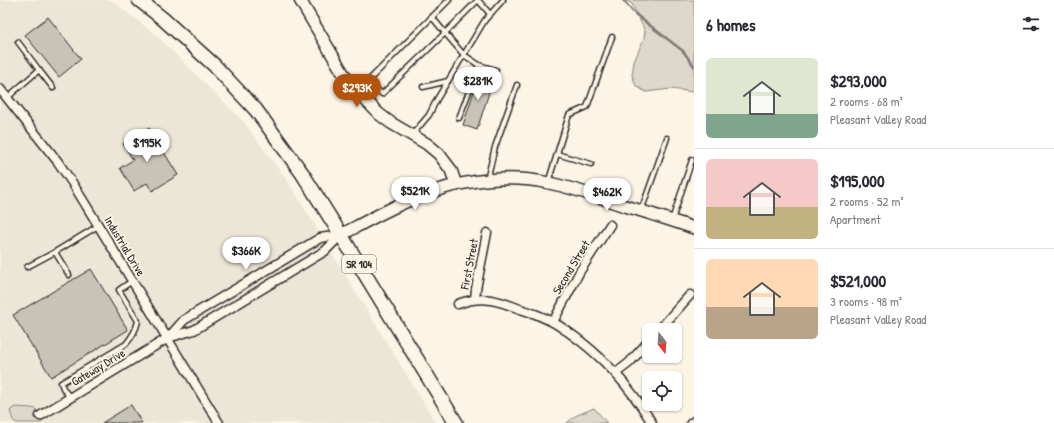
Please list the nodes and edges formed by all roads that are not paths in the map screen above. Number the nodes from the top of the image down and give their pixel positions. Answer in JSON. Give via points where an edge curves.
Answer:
{"nodes":[{"id":1,"x":139,"y":0,"type":"edge"},
{"id":2,"x":300,"y":0,"type":"edge"},
{"id":3,"x":449,"y":0,"type":"edge"},
{"id":4,"x":478,"y":0,"type":"edge"},
{"id":5,"x":503,"y":0,"type":"edge"},
{"id":6,"x":490,"y":14,"type":"junction"},
{"id":7,"x":432,"y":17,"type":"junction"},
{"id":8,"x":445,"y":33,"type":"junction"},
{"id":9,"x":612,"y":37,"type":"dead end"},
{"id":10,"x":18,"y":42,"type":"dead end"},
{"id":11,"x":464,"y":55,"type":"junction"},
{"id":12,"x":479,"y":65,"type":"junction"},
{"id":13,"x":39,"y":70,"type":"junction"},
{"id":14,"x":496,"y":70,"type":"dead end"},
{"id":15,"x":448,"y":81,"type":"junction"},
{"id":16,"x":517,"y":85,"type":"dead end"},
{"id":17,"x":422,"y":87,"type":"dead end"},
{"id":18,"x":54,"y":88,"type":"dead end"},
{"id":19,"x":0,"y":89,"type":"edge"},
{"id":20,"x":7,"y":98,"type":"junction"},
{"id":21,"x":459,"y":118,"type":"dead end"},
{"id":22,"x":412,"y":135,"type":"junction"},
{"id":23,"x":667,"y":138,"type":"dead end"},
{"id":24,"x":557,"y":154,"type":"junction"},
{"id":25,"x":692,"y":160,"type":"dead end"},
{"id":26,"x":591,"y":164,"type":"dead end"},
{"id":27,"x":486,"y":180,"type":"junction"},
{"id":28,"x":548,"y":183,"type":"junction"},
{"id":29,"x":456,"y":185,"type":"junction"},
{"id":30,"x":641,"y":211,"type":"junction"},
{"id":31,"x":672,"y":221,"type":"junction"},
{"id":32,"x":99,"y":225,"type":"junction"},
{"id":33,"x":610,"y":225,"type":"dead end"},
{"id":34,"x":694,"y":228,"type":"edge"},
{"id":35,"x":487,"y":233,"type":"dead end"},
{"id":36,"x":341,"y":235,"type":"junction"},
{"id":37,"x":55,"y":252,"type":"junction"},
{"id":38,"x":27,"y":267,"type":"dead end"},
{"id":39,"x":68,"y":275,"type":"dead end"},
{"id":40,"x":133,"y":281,"type":"junction"},
{"id":41,"x":690,"y":295,"type":"dead end"},
{"id":42,"x":475,"y":299,"type":"junction"},
{"id":43,"x":458,"y":304,"type":"dead end"},
{"id":44,"x":553,"y":322,"type":"junction"},
{"id":45,"x":665,"y":323,"type":"edge"},
{"id":46,"x":168,"y":338,"type":"junction"},
{"id":47,"x":642,"y":348,"type":"edge"},
{"id":48,"x":616,"y":373,"type":"junction"},
{"id":49,"x":70,"y":398,"type":"junction"},
{"id":50,"x":40,"y":416,"type":"dead end"},
{"id":51,"x":694,"y":421,"type":"edge"},
{"id":52,"x":219,"y":423,"type":"edge"},
{"id":53,"x":456,"y":423,"type":"edge"},
{"id":54,"x":652,"y":423,"type":"edge"},
{"id":55,"x":691,"y":423,"type":"edge"}],
"edges":[{"from":1,"to":36,"type":"main road","number":"SR 104","via":[[214,65],[256,110],[302,173]]},
{"from":2,"to":22,"type":"street","via":[[354,88],[379,114]]},
{"from":3,"to":7,"type":"lane"},
{"from":4,"to":6,"type":"lane"},
{"from":4,"to":8,"type":"lane"},
{"from":5,"to":6,"type":"lane"},
{"from":6,"to":11,"type":"lane"},
{"from":7,"to":8,"type":"lane"},
{"from":7,"to":8,"type":"lane","via":[[368,81],[382,94]]},
{"from":8,"to":11,"type":"lane"},
{"from":9,"to":24,"type":"lane","via":[[587,107],[570,115]]},
{"from":10,"to":13,"type":"lane"},
{"from":11,"to":12,"type":"lane"},
{"from":11,"to":15,"type":"lane"},
{"from":12,"to":14,"type":"lane"},
{"from":12,"to":21,"type":"lane"},
{"from":13,"to":18,"type":"lane"},
{"from":13,"to":20,"type":"lane"},
{"from":15,"to":17,"type":"lane"},
{"from":15,"to":22,"type":"lane","via":[[429,115]]},
{"from":16,"to":27,"type":"lane"},
{"from":19,"to":20,"type":"street","name":"Industrial Drive"},
{"from":20,"to":32,"type":"street","name":"Industrial Drive","via":[[58,162]]},
{"from":22,"to":29,"type":"street","via":[[439,154],[451,170]]},
{"from":23,"to":30,"type":"lane"},
{"from":24,"to":26,"type":"lane"},
{"from":24,"to":28,"type":"lane"},
{"from":25,"to":31,"type":"lane"},
{"from":27,"to":28,"type":"street"},
{"from":27,"to":29,"type":"street"},
{"from":28,"to":30,"type":"street"},
{"from":29,"to":36,"type":"street","via":[[432,191],[406,202]]},
{"from":30,"to":31,"type":"street"},
{"from":31,"to":34,"type":"street"},
{"from":32,"to":37,"type":"lane"},
{"from":32,"to":40,"type":"street","name":"Industrial Drive"},
{"from":33,"to":44,"type":"street","name":"Second Street","via":[[580,271]]},
{"from":35,"to":42,"type":"street","name":"First Street"},
{"from":36,"to":46,"type":"street","name":"Gateway Drive","via":[[325,251],[194,330]]},
{"from":36,"to":46,"type":"street","name":"Gateway Drive","via":[[320,238],[184,320]]},
{"from":36,"to":53,"type":"main road","number":"SR 104"},
{"from":37,"to":38,"type":"lane"},
{"from":37,"to":39,"type":"lane"},
{"from":40,"to":46,"type":"street","name":"Industrial Drive"},
{"from":40,"to":49,"type":"lane","via":[[119,290],[138,321],[136,330],[126,344],[61,383]]},
{"from":41,"to":45,"type":"street"},
{"from":42,"to":43,"type":"street"},
{"from":42,"to":44,"type":"street","via":[[488,299],[507,304]]},
{"from":44,"to":48,"type":"street","via":[[584,343]]},
{"from":46,"to":49,"type":"street","name":"Gateway Drive"},
{"from":46,"to":52,"type":"street","name":"Industrial Drive"},
{"from":47,"to":48,"type":"street"},
{"from":48,"to":54,"type":"street"},
{"from":49,"to":50,"type":"street","name":"Gateway Drive"},
{"from":51,"to":55,"type":"street"}]}
